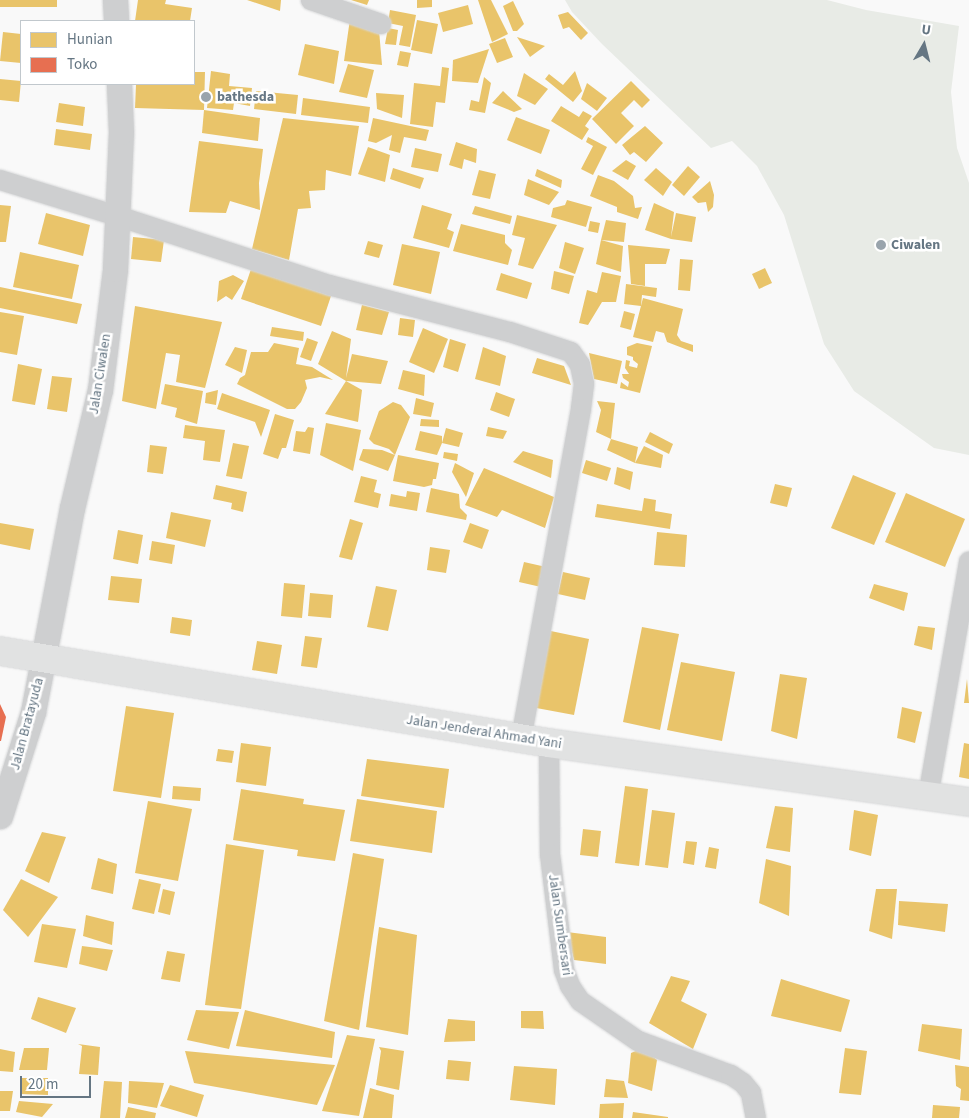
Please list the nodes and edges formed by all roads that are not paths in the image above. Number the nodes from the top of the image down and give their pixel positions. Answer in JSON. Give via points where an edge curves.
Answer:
{"nodes":[{"id":1,"x":114,"y":0,"type":"edge"},
{"id":2,"x":311,"y":0,"type":"edge"},
{"id":3,"x":116,"y":20,"type":"edge"},
{"id":4,"x":381,"y":24,"type":"dead end"},
{"id":5,"x":119,"y":85,"type":"edge"},
{"id":6,"x":0,"y":180,"type":"edge"},
{"id":7,"x":117,"y":216,"type":"junction"},
{"id":8,"x":969,"y":562,"type":"edge"},
{"id":9,"x":0,"y":651,"type":"edge"},
{"id":10,"x":44,"y":659,"type":"junction"},
{"id":11,"x":521,"y":738,"type":"junction"},
{"id":12,"x":549,"y":743,"type":"junction"},
{"id":13,"x":928,"y":797,"type":"junction"},
{"id":14,"x":969,"y":802,"type":"edge"},
{"id":15,"x":0,"y":816,"type":"edge"},
{"id":16,"x":756,"y":1118,"type":"edge"}],
"edges":[{"from":1,"to":3,"type":"street"},
{"from":2,"to":4,"type":"street"},
{"from":5,"to":7,"type":"street","name":"Jalan Ciwalen","via":[[121,132]]},
{"from":6,"to":7,"type":"street"},
{"from":7,"to":10,"type":"street","name":"Jalan Ciwalen","via":[[115,269],[100,390],[72,508]]},
{"from":7,"to":11,"type":"street","via":[[329,285],[510,332],[571,352],[580,365],[584,384],[581,409]]},
{"from":8,"to":13,"type":"street"},
{"from":9,"to":10,"type":"main road","name":"Jalan Jenderal Ahmad Yani"},
{"from":10,"to":11,"type":"main road","name":"Jalan Jenderal Ahmad Yani"},
{"from":10,"to":15,"type":"street","name":"Jalan Bratayuda","via":[[33,712]]},
{"from":11,"to":12,"type":"main road","name":"Jalan Jenderal Ahmad Yani"},
{"from":12,"to":13,"type":"main road","name":"Jalan Jenderal Ahmad Yani"},
{"from":12,"to":16,"type":"street","name":"Jalan Sumbersari","via":[[550,854],[564,970],[570,986],[580,1002],[638,1041],[731,1075],[743,1083],[751,1094]]},
{"from":13,"to":14,"type":"main road","name":"Jalan Jenderal Ahmad Yani"}]}
